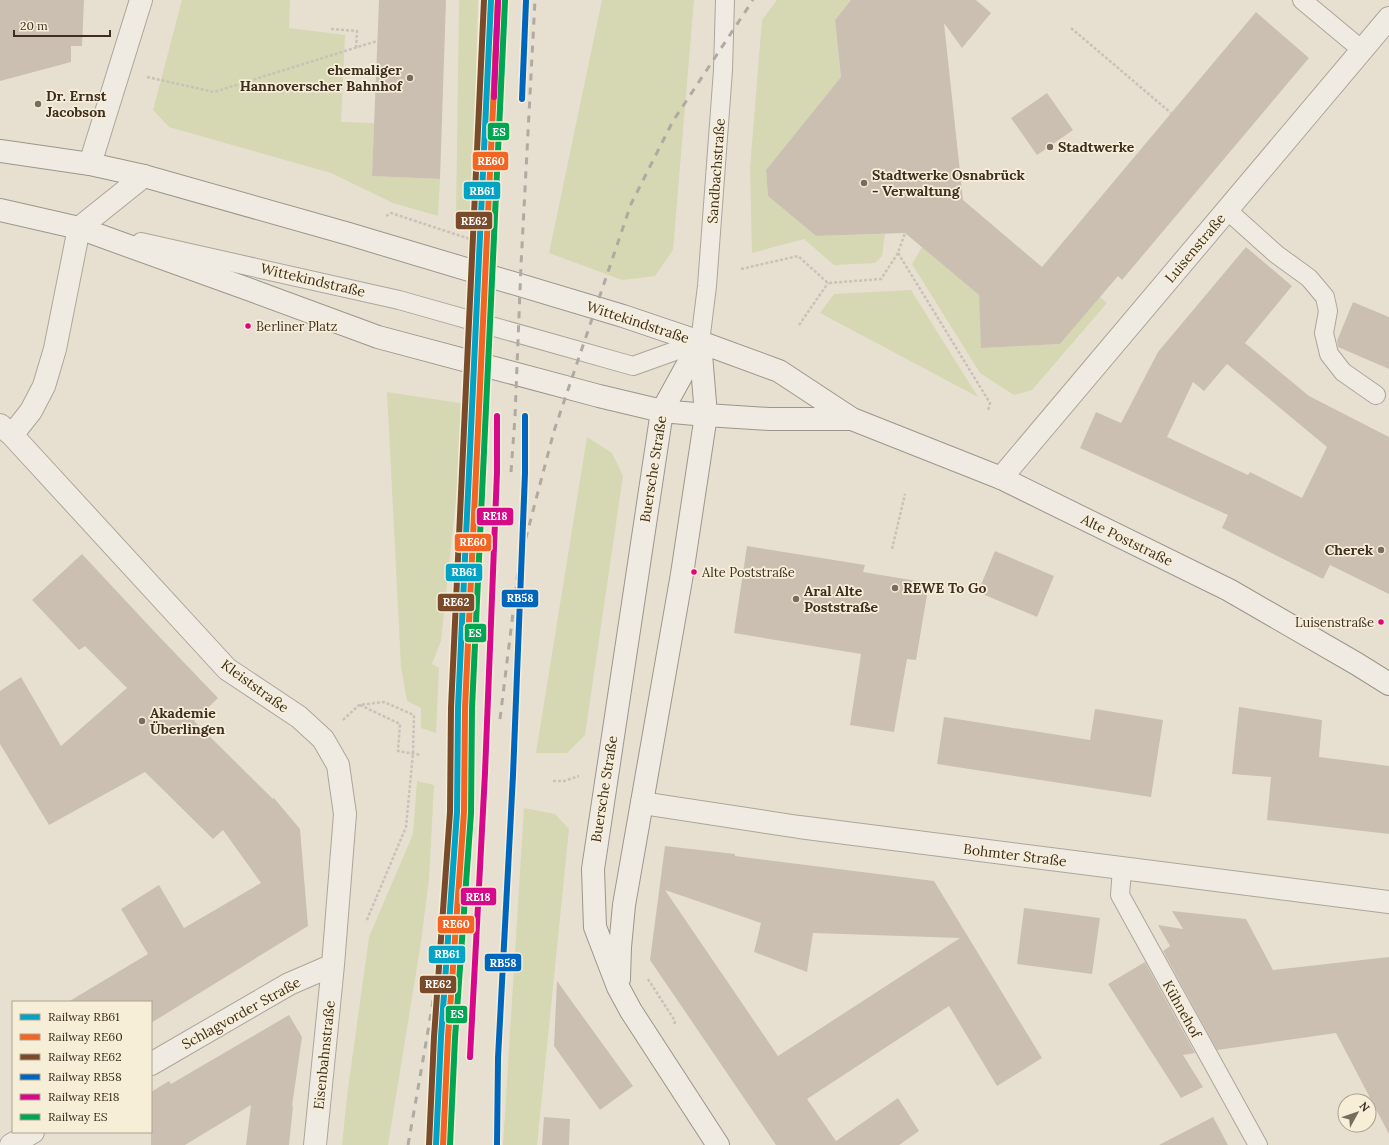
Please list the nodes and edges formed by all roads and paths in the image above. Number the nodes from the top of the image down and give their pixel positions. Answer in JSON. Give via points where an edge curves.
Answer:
{"nodes":[{"id":1,"x":141,"y":0,"type":"edge"},
{"id":2,"x":725,"y":0,"type":"edge"},
{"id":3,"x":1302,"y":0,"type":"edge"},
{"id":4,"x":1389,"y":18,"type":"edge"},
{"id":5,"x":1071,"y":28,"type":"dead end"},
{"id":6,"x":331,"y":29,"type":"dead end"},
{"id":7,"x":377,"y":41,"type":"dead end"},
{"id":8,"x":356,"y":48,"type":"junction"},
{"id":9,"x":1362,"y":50,"type":"junction"},
{"id":10,"x":147,"y":77,"type":"dead end"},
{"id":11,"x":1171,"y":113,"type":"dead end"},
{"id":12,"x":0,"y":151,"type":"edge"},
{"id":13,"x":90,"y":164,"type":"junction"},
{"id":14,"x":144,"y":176,"type":"junction"},
{"id":15,"x":0,"y":210,"type":"edge"},
{"id":16,"x":1226,"y":210,"type":"junction"},
{"id":17,"x":79,"y":228,"type":"junction"},
{"id":18,"x":905,"y":233,"type":"dead end"},
{"id":19,"x":898,"y":254,"type":"junction"},
{"id":20,"x":741,"y":269,"type":"dead end"},
{"id":21,"x":828,"y":283,"type":"junction"},
{"id":22,"x":799,"y":325,"type":"dead end"},
{"id":23,"x":700,"y":342,"type":"junction"},
{"id":24,"x":1376,"y":395,"type":"dead end"},
{"id":25,"x":662,"y":411,"type":"junction"},
{"id":26,"x":988,"y":411,"type":"dead end"},
{"id":27,"x":706,"y":415,"type":"junction"},
{"id":28,"x":852,"y":419,"type":"junction"},
{"id":29,"x":6,"y":430,"type":"edge"},
{"id":30,"x":1001,"y":478,"type":"junction"},
{"id":31,"x":905,"y":494,"type":"dead end"},
{"id":32,"x":892,"y":549,"type":"dead end"},
{"id":33,"x":1389,"y":684,"type":"edge"},
{"id":34,"x":413,"y":753,"type":"junction"},
{"id":35,"x":421,"y":755,"type":"dead end"},
{"id":36,"x":553,"y":781,"type":"dead end"},
{"id":37,"x":564,"y":781,"type":"dead end"},
{"id":38,"x":642,"y":803,"type":"junction"},
{"id":39,"x":1122,"y":869,"type":"junction"},
{"id":40,"x":1389,"y":902,"type":"edge"},
{"id":41,"x":364,"y":928,"type":"dead end"},
{"id":42,"x":333,"y":965,"type":"junction"},
{"id":43,"x":645,"y":975,"type":"dead end"},
{"id":44,"x":618,"y":987,"type":"junction"},
{"id":45,"x":675,"y":1021,"type":"dead end"},
{"id":46,"x":152,"y":1063,"type":"edge"},
{"id":47,"x":32,"y":1133,"type":"edge"},
{"id":48,"x":11,"y":1145,"type":"edge"},
{"id":49,"x":315,"y":1145,"type":"edge"},
{"id":50,"x":718,"y":1145,"type":"edge"},
{"id":51,"x":1258,"y":1145,"type":"edge"}],
"edges":[{"from":1,"to":13,"type":"main road"},
{"from":2,"to":23,"type":"lane","name":"Sandbachstraße","via":[[723,70],[707,286]]},
{"from":3,"to":9,"type":"lane"},
{"from":4,"to":9,"type":"main road","name":"Luisenstraße"},
{"from":5,"to":11,"type":"path"},
{"from":6,"to":8,"type":"path","via":[[357,31]]},
{"from":7,"to":8,"type":"path"},
{"from":8,"to":10,"type":"path","via":[[214,92]]},
{"from":9,"to":16,"type":"main road","name":"Luisenstraße"},
{"from":12,"to":13,"type":"main road","name":"Wittekindstraße"},
{"from":13,"to":14,"type":"main road","name":"Wittekindstraße"},
{"from":14,"to":17,"type":"main road"},
{"from":14,"to":23,"type":"main road","name":"Wittekindstraße","via":[[349,234],[629,318]]},
{"from":15,"to":17,"type":"main road"},
{"from":16,"to":24,"type":"lane","via":[[1276,254],[1309,278],[1325,297],[1328,311],[1324,333],[1330,354],[1343,372]]},
{"from":16,"to":30,"type":"main road","name":"Luisenstraße"},
{"from":17,"to":23,"type":"lane","name":"Wittekindstraße","via":[[399,300],[634,366]]},
{"from":17,"to":25,"type":"main road","name":"Wittekindstraße","via":[[378,337],[581,392]]},
{"from":17,"to":29,"type":"main road","via":[[55,349],[44,386],[31,411]]},
{"from":18,"to":19,"type":"path"},
{"from":19,"to":21,"type":"path","via":[[881,279]]},
{"from":19,"to":26,"type":"path","via":[[990,402]]},
{"from":20,"to":21,"type":"path","via":[[798,256]]},
{"from":21,"to":22,"type":"path"},
{"from":23,"to":25,"type":"main road","name":"Buersche Straße"},
{"from":23,"to":27,"type":"main road"},
{"from":23,"to":28,"type":"main road","name":"Alte Poststraße","via":[[779,371]]},
{"from":25,"to":27,"type":"main road","name":"Wittekindstraße"},
{"from":25,"to":44,"type":"main road","name":"Buersche Straße","via":[[592,869],[595,927]]},
{"from":27,"to":28,"type":"main road","name":"Alte Poststraße","via":[[769,419]]},
{"from":27,"to":38,"type":"main road","via":[[682,574]]},
{"from":28,"to":30,"type":"main road","name":"Alte Poststraße"},
{"from":29,"to":42,"type":"main road","name":"Kleiststraße","via":[[227,669],[298,717],[323,740],[338,765],[345,814]]},
{"from":30,"to":33,"type":"main road","name":"Alte Poststraße","via":[[1229,590]]},
{"from":31,"to":32,"type":"path"},
{"from":34,"to":34,"type":"path","via":[[414,716],[384,702],[359,705],[400,724],[398,751]]},
{"from":34,"to":35,"type":"path"},
{"from":34,"to":41,"type":"path","via":[[406,826]]},
{"from":36,"to":37,"type":"path"},
{"from":38,"to":39,"type":"main road","name":"Bohmter Straße","via":[[798,827]]},
{"from":38,"to":44,"type":"main road","via":[[624,905]]},
{"from":39,"to":40,"type":"main road","name":"Bohmter Straße"},
{"from":39,"to":51,"type":"lane","name":"Kühnehof","via":[[1120,896]]},
{"from":42,"to":46,"type":"main road","name":"Schlagvorder Straße","via":[[289,984]]},
{"from":42,"to":49,"type":"main road","name":"Eisenbahnstraße"},
{"from":43,"to":45,"type":"path"},
{"from":44,"to":50,"type":"main road","name":"Buersche Straße"},
{"from":47,"to":48,"type":"main road"}]}
